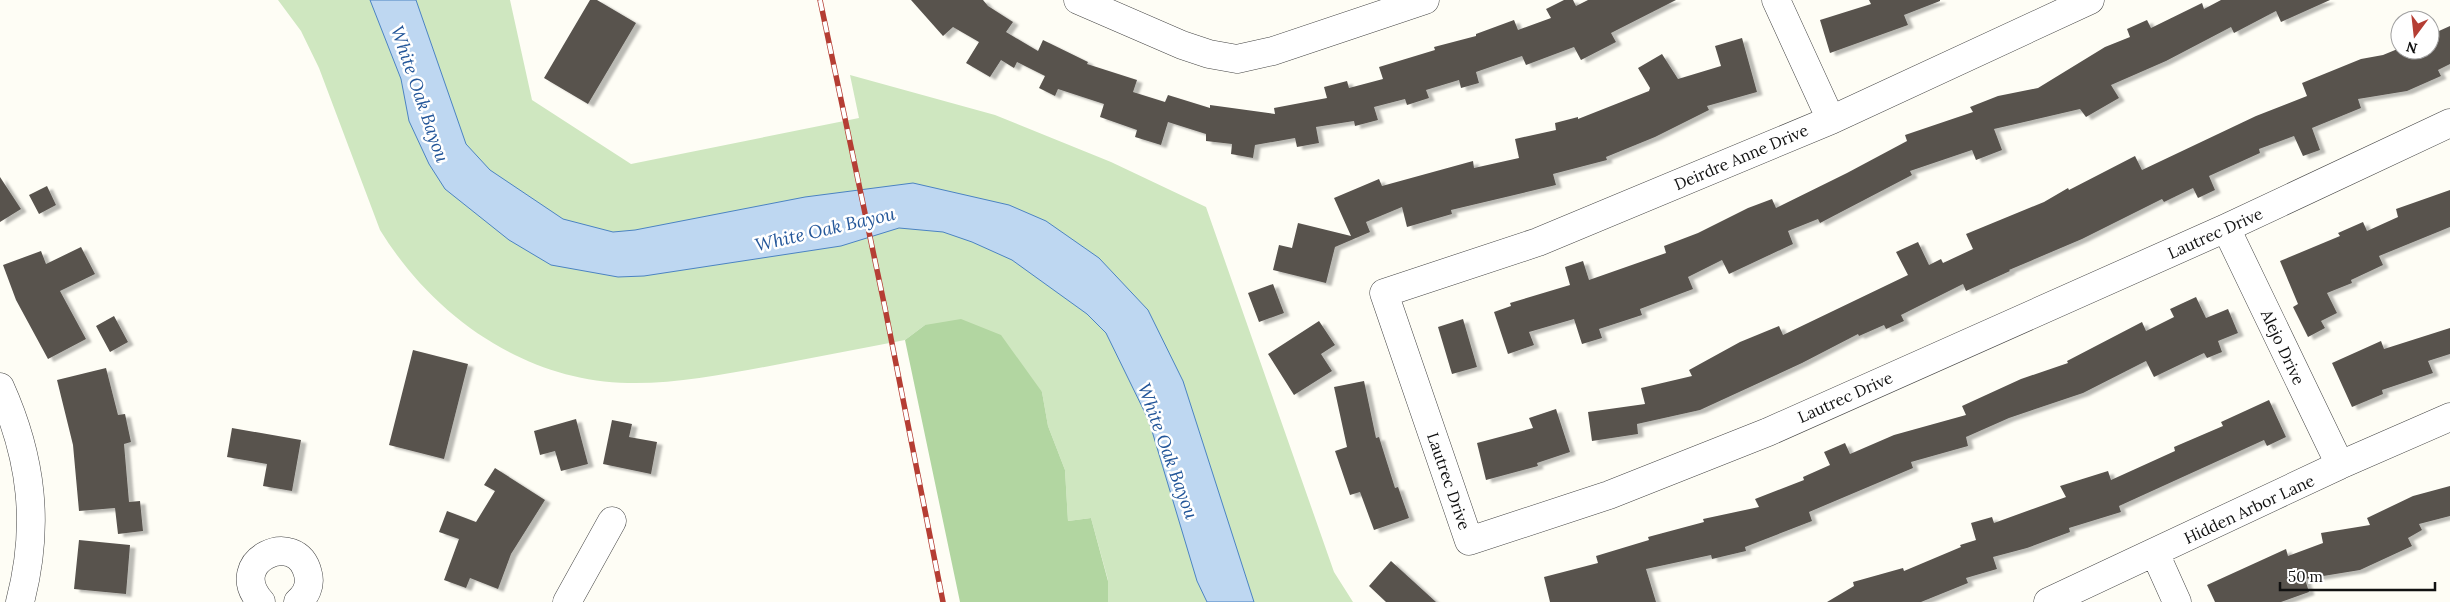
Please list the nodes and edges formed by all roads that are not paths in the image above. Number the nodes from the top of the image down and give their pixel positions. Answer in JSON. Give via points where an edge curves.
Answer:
{"nodes":[{"id":1,"x":1078,"y":0,"type":"edge"},
{"id":2,"x":1425,"y":0,"type":"edge"},
{"id":3,"x":1776,"y":0,"type":"edge"},
{"id":4,"x":2090,"y":0,"type":"edge"},
{"id":5,"x":1830,"y":120,"type":"junction"},
{"id":6,"x":2450,"y":123,"type":"edge"},
{"id":7,"x":2226,"y":228,"type":"junction"},
{"id":8,"x":1384,"y":293,"type":"joint"},
{"id":9,"x":0,"y":387,"type":"edge"},
{"id":10,"x":2450,"y":417,"type":"edge"},
{"id":11,"x":2340,"y":466,"type":"junction"},
{"id":12,"x":612,"y":521,"type":"dead end"},
{"id":13,"x":2155,"y":553,"type":"junction"},
{"id":14,"x":20,"y":602,"type":"edge"},
{"id":15,"x":261,"y":602,"type":"edge"},
{"id":16,"x":298,"y":602,"type":"edge"},
{"id":17,"x":567,"y":602,"type":"edge"},
{"id":18,"x":2048,"y":602,"type":"edge"},
{"id":19,"x":2177,"y":602,"type":"edge"}],
"edges":[{"from":1,"to":2,"type":"street","via":[[1182,45],[1238,59],[1273,51]]},
{"from":3,"to":5,"type":"street"},
{"from":4,"to":5,"type":"street","name":"Deirdre Anne Drive"},
{"from":5,"to":8,"type":"street","name":"Deirdre Anne Drive","via":[[1538,242]]},
{"from":6,"to":7,"type":"street","name":"Lautrec Drive"},
{"from":7,"to":8,"type":"street","name":"Lautrec Drive","via":[[1768,432],[1609,495],[1469,540]]},
{"from":7,"to":11,"type":"street","name":"Alejo Drive"},
{"from":9,"to":14,"type":"street","via":[[14,417],[28,470],[33,527],[28,575]]},
{"from":10,"to":11,"type":"street","name":"Hidden Arbor Lane"},
{"from":11,"to":13,"type":"street","name":"Hidden Arbor Lane"},
{"from":12,"to":17,"type":"street"},
{"from":13,"to":18,"type":"street","name":"Hidden Arbor Lane"},
{"from":13,"to":19,"type":"street"},
{"from":15,"to":16,"type":"street","via":[[254,595],[251,572],[260,558],[276,551],[297,556],[305,565],[308,587]]}]}
